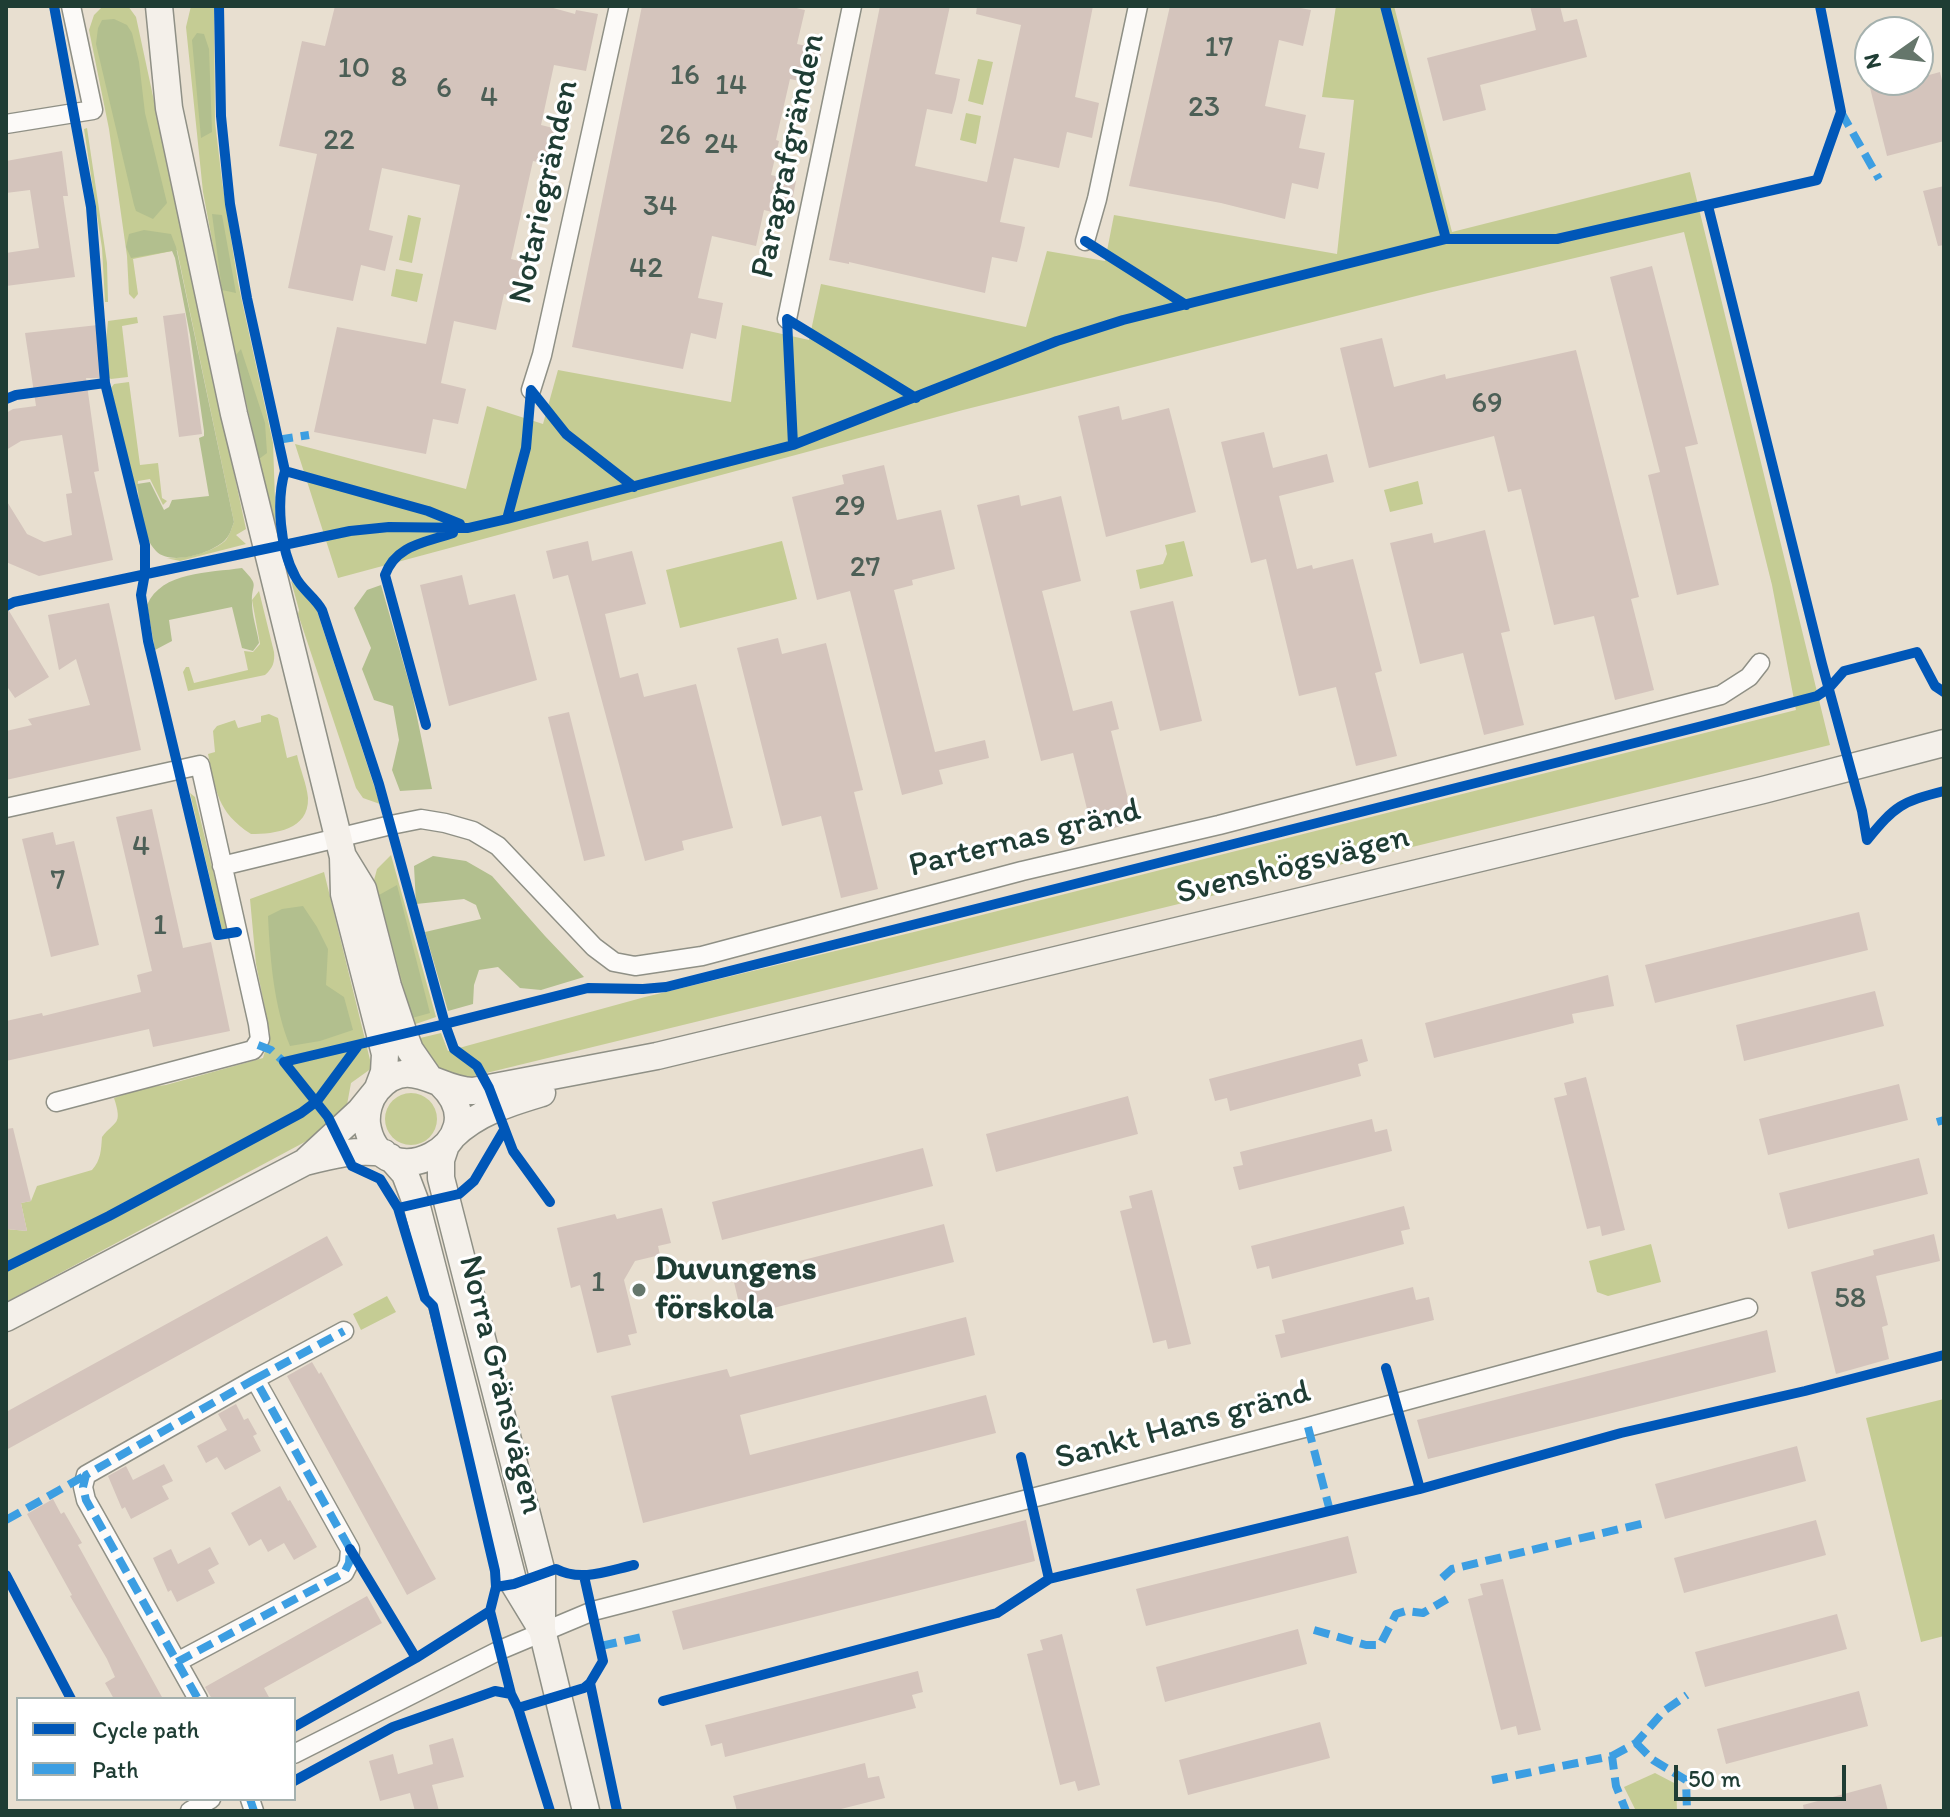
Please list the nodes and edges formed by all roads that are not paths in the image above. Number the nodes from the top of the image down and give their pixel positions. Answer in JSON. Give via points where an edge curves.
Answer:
{"nodes":[{"id":1,"x":71,"y":6,"type":"edge"},
{"id":2,"x":159,"y":6,"type":"edge"},
{"id":3,"x":619,"y":6,"type":"edge"},
{"id":4,"x":852,"y":6,"type":"edge"},
{"id":5,"x":1138,"y":6,"type":"edge"},
{"id":6,"x":6,"y":124,"type":"edge"},
{"id":7,"x":1085,"y":241,"type":"dead end"},
{"id":8,"x":787,"y":319,"type":"dead end"},
{"id":9,"x":531,"y":390,"type":"dead end"},
{"id":10,"x":1760,"y":663,"type":"dead end"},
{"id":11,"x":1944,"y":743,"type":"edge"},
{"id":12,"x":6,"y":808,"type":"edge"},
{"id":13,"x":341,"y":847,"type":"junction"},
{"id":14,"x":222,"y":866,"type":"junction"},
{"id":15,"x":657,"y":1056,"type":"junction"},
{"id":16,"x":434,"y":1080,"type":"junction"},
{"id":17,"x":376,"y":1090,"type":"junction"},
{"id":18,"x":56,"y":1102,"type":"dead end"},
{"id":19,"x":449,"y":1142,"type":"junction"},
{"id":20,"x":387,"y":1155,"type":"junction"},
{"id":21,"x":305,"y":1162,"type":"junction"},
{"id":22,"x":1748,"y":1308,"type":"dead end"},
{"id":23,"x":6,"y":1318,"type":"edge"},
{"id":24,"x":344,"y":1331,"type":"dead end"},
{"id":25,"x":255,"y":1379,"type":"junction"},
{"id":26,"x":542,"y":1630,"type":"junction"},
{"id":27,"x":177,"y":1662,"type":"junction"},
{"id":28,"x":197,"y":1697,"type":"edge"},
{"id":29,"x":296,"y":1753,"type":"edge"},
{"id":30,"x":208,"y":1801,"type":"edge"},
{"id":31,"x":190,"y":1811,"type":"edge"},
{"id":32,"x":586,"y":1811,"type":"edge"}],
"edges":[{"from":1,"to":6,"type":"street","via":[[93,110]]},
{"from":2,"to":13,"type":"main road","via":[[169,108],[234,414]]},
{"from":3,"to":9,"type":"street","name":"Notariegränden"},
{"from":4,"to":8,"type":"street","name":"Paragrafgränden"},
{"from":5,"to":7,"type":"street"},
{"from":10,"to":13,"type":"street","name":"Parternas gränd","via":[[1721,695],[702,956],[635,966],[614,962],[594,947],[498,846],[473,831],[421,819]]},
{"from":11,"to":15,"type":"main road","name":"Svenshögsvägen"},
{"from":12,"to":14,"type":"street","via":[[200,765]]},
{"from":13,"to":14,"type":"street","name":"Parternas gränd"},
{"from":13,"to":16,"type":"main road","via":[[363,889],[404,1034],[417,1063]]},
{"from":13,"to":17,"type":"main road","via":[[344,894],[385,1054]]},
{"from":14,"to":18,"type":"street","via":[[258,1024],[258,1045],[245,1053]]},
{"from":15,"to":16,"type":"main road","name":"Svenshögsvägen","via":[[473,1091]]},
{"from":15,"to":19,"type":"main road","name":"Svenshögsvägen","via":[[496,1107],[474,1118]]},
{"from":16,"to":17,"type":"main road","name":"Svenshögsvägen","via":[[399,1075]]},
{"from":16,"to":19,"type":"main road","via":[[455,1108],[456,1126]]},
{"from":17,"to":20,"type":"main road","via":[[368,1127]]},
{"from":17,"to":21,"type":"main road","name":"Svenshögsvägen"},
{"from":19,"to":20,"type":"main road","name":"Svenshögsvägen","via":[[418,1162]]},
{"from":19,"to":26,"type":"main road","name":"Norra Gränsvägen","via":[[441,1178],[542,1573]]},
{"from":20,"to":21,"type":"main road","name":"Svenshögsvägen","via":[[364,1150]]},
{"from":20,"to":26,"type":"main road","name":"Norra Gränsvägen","via":[[405,1174],[416,1203],[514,1584]]},
{"from":21,"to":23,"type":"main road","name":"Svenshögsvägen"},
{"from":22,"to":26,"type":"street","name":"Sankt Hans gränd","via":[[593,1611]]},
{"from":24,"to":25,"type":"street"},
{"from":25,"to":27,"type":"street","via":[[86,1475],[86,1500]]},
{"from":25,"to":27,"type":"street","via":[[350,1549],[349,1563],[344,1573]]},
{"from":26,"to":29,"type":"street","name":"Sankt Hans gränd"},
{"from":26,"to":32,"type":"main road","name":"Norra Gränsvägen"},
{"from":27,"to":28,"type":"street"},
{"from":30,"to":31,"type":"street"}]}
